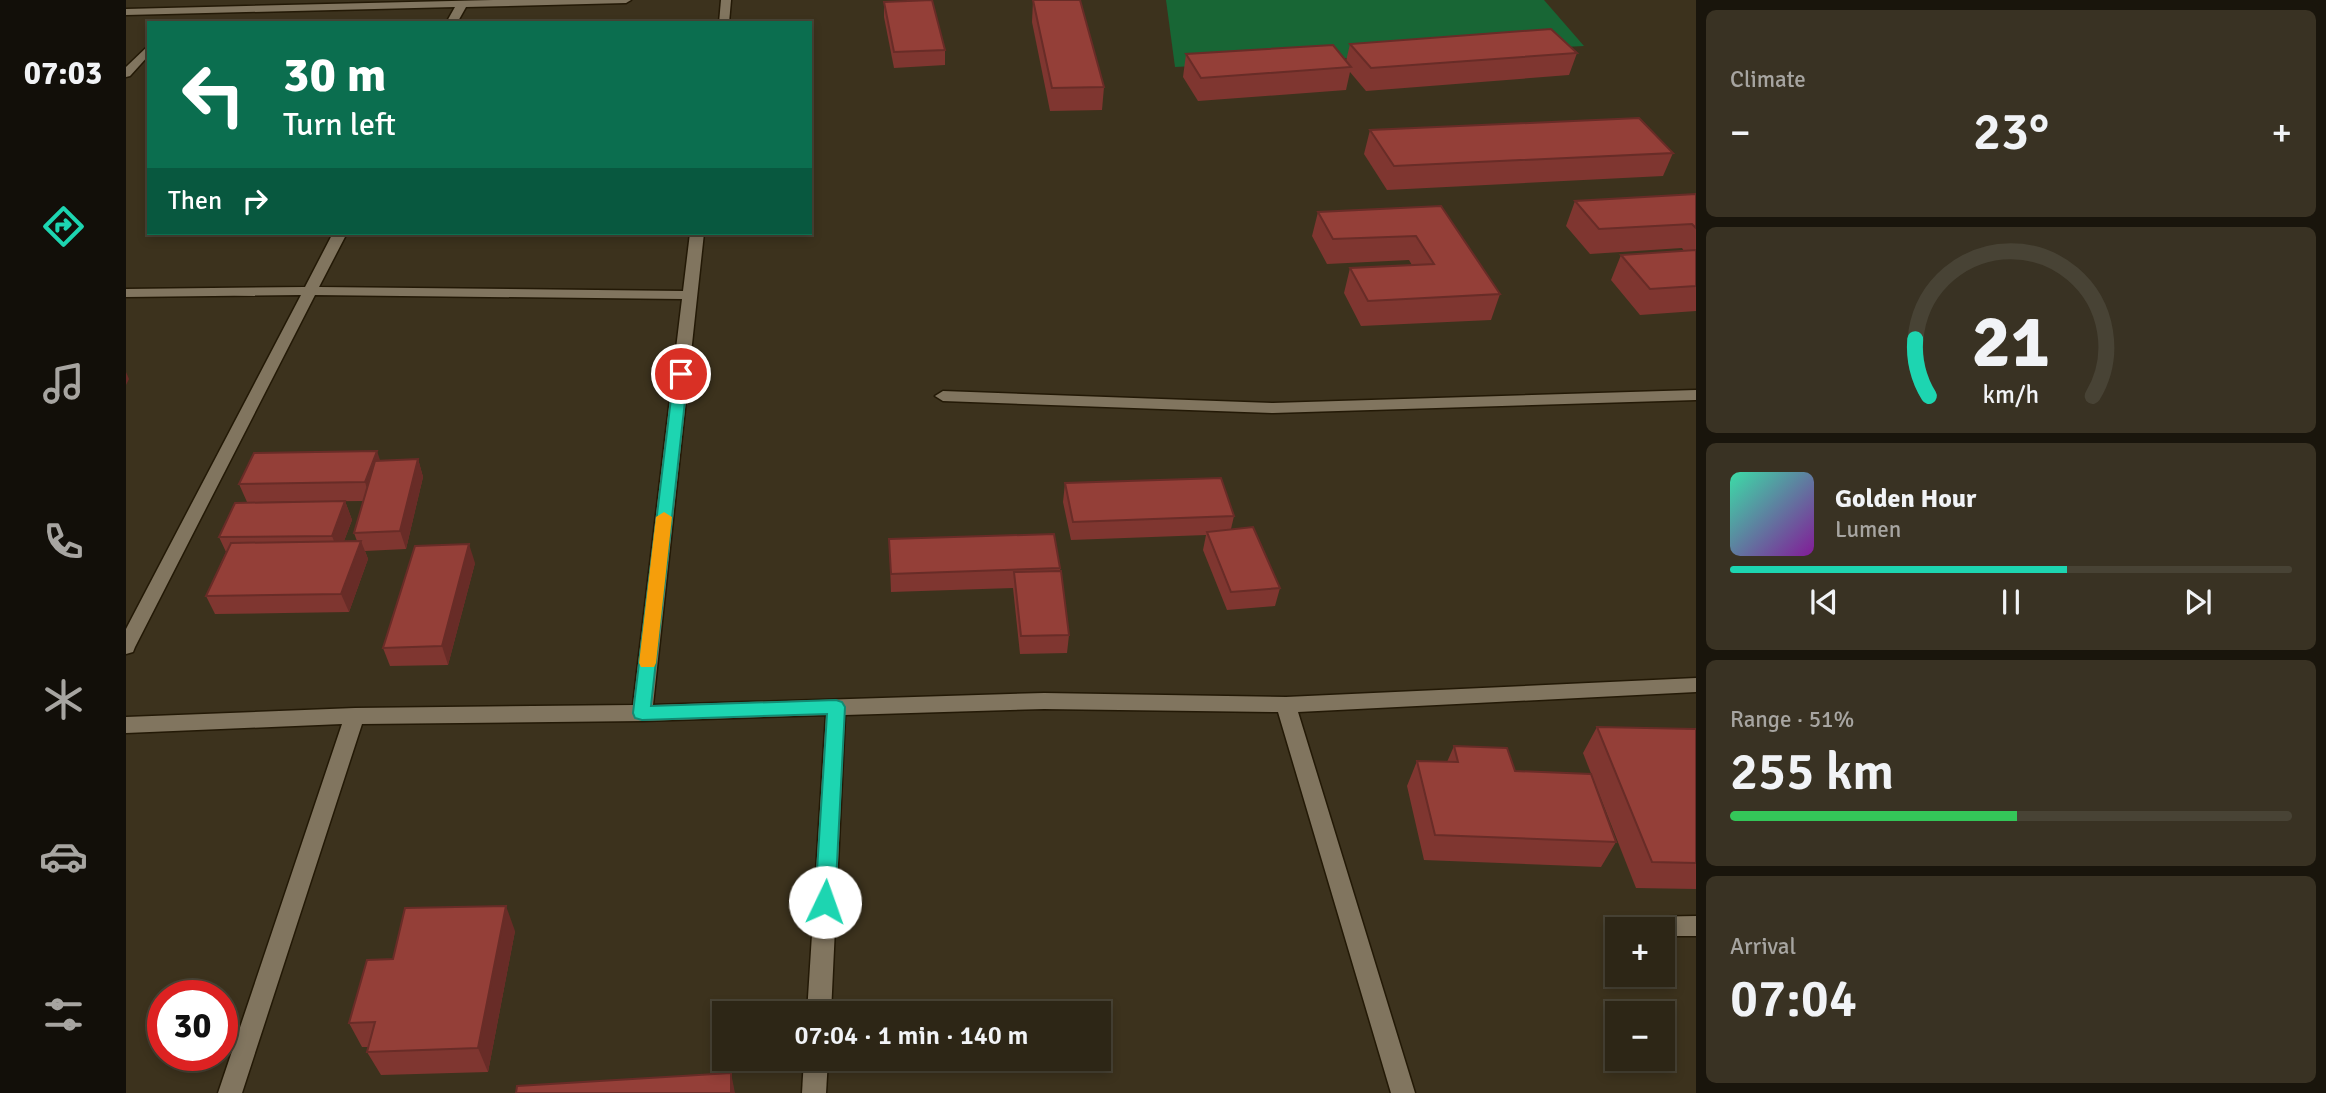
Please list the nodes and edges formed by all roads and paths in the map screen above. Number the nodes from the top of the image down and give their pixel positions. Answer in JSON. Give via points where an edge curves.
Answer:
{"nodes":[{"id":1,"x":626,"y":0,"type":"edge"},
{"id":2,"x":726,"y":0,"type":"edge"},
{"id":3,"x":461,"y":4,"type":"junction"},
{"id":4,"x":126,"y":12,"type":"edge"},
{"id":5,"x":180,"y":12,"type":"junction"},
{"id":6,"x":173,"y":21,"type":"edge"},
{"id":7,"x":453,"y":21,"type":"edge"},
{"id":8,"x":723,"y":21,"type":"edge"},
{"id":9,"x":147,"y":50,"type":"edge"},
{"id":10,"x":126,"y":74,"type":"edge"},
{"id":11,"x":339,"y":235,"type":"edge"},
{"id":12,"x":697,"y":235,"type":"edge"},
{"id":13,"x":309,"y":291,"type":"junction"},
{"id":14,"x":126,"y":293,"type":"edge"},
{"id":15,"x":690,"y":295,"type":"junction"},
{"id":16,"x":1696,"y":395,"type":"edge"},
{"id":17,"x":943,"y":396,"type":"dead end"},
{"id":18,"x":126,"y":647,"type":"edge"},
{"id":19,"x":1696,"y":685,"type":"edge"},
{"id":20,"x":1286,"y":705,"type":"junction"},
{"id":21,"x":836,"y":707,"type":"junction"},
{"id":22,"x":642,"y":713,"type":"junction"},
{"id":23,"x":355,"y":716,"type":"junction"},
{"id":24,"x":126,"y":725,"type":"edge"},
{"id":25,"x":1675,"y":926,"type":"edge"},
{"id":26,"x":1696,"y":926,"type":"edge"},
{"id":27,"x":820,"y":1001,"type":"edge"},
{"id":28,"x":815,"y":1071,"type":"edge"},
{"id":29,"x":230,"y":1093,"type":"edge"},
{"id":30,"x":814,"y":1093,"type":"edge"},
{"id":31,"x":1403,"y":1093,"type":"edge"}],
"edges":[{"from":1,"to":3,"type":"street"},
{"from":2,"to":8,"type":"street"},
{"from":3,"to":5,"type":"street"},
{"from":3,"to":7,"type":"street"},
{"from":4,"to":5,"type":"street"},
{"from":5,"to":6,"type":"street"},
{"from":9,"to":10,"type":"street"},
{"from":11,"to":13,"type":"street"},
{"from":12,"to":15,"type":"street"},
{"from":13,"to":14,"type":"street"},
{"from":13,"to":15,"type":"street"},
{"from":13,"to":18,"type":"street"},
{"from":15,"to":22,"type":"street"},
{"from":16,"to":17,"type":"street","via":[[1273,408]]},
{"from":19,"to":20,"type":"street"},
{"from":20,"to":21,"type":"street","via":[[1044,701]]},
{"from":20,"to":31,"type":"street"},
{"from":21,"to":22,"type":"street"},
{"from":21,"to":27,"type":"street"},
{"from":22,"to":23,"type":"street"},
{"from":23,"to":24,"type":"street"},
{"from":23,"to":29,"type":"street"},
{"from":25,"to":26,"type":"street"},
{"from":28,"to":30,"type":"street"}]}
